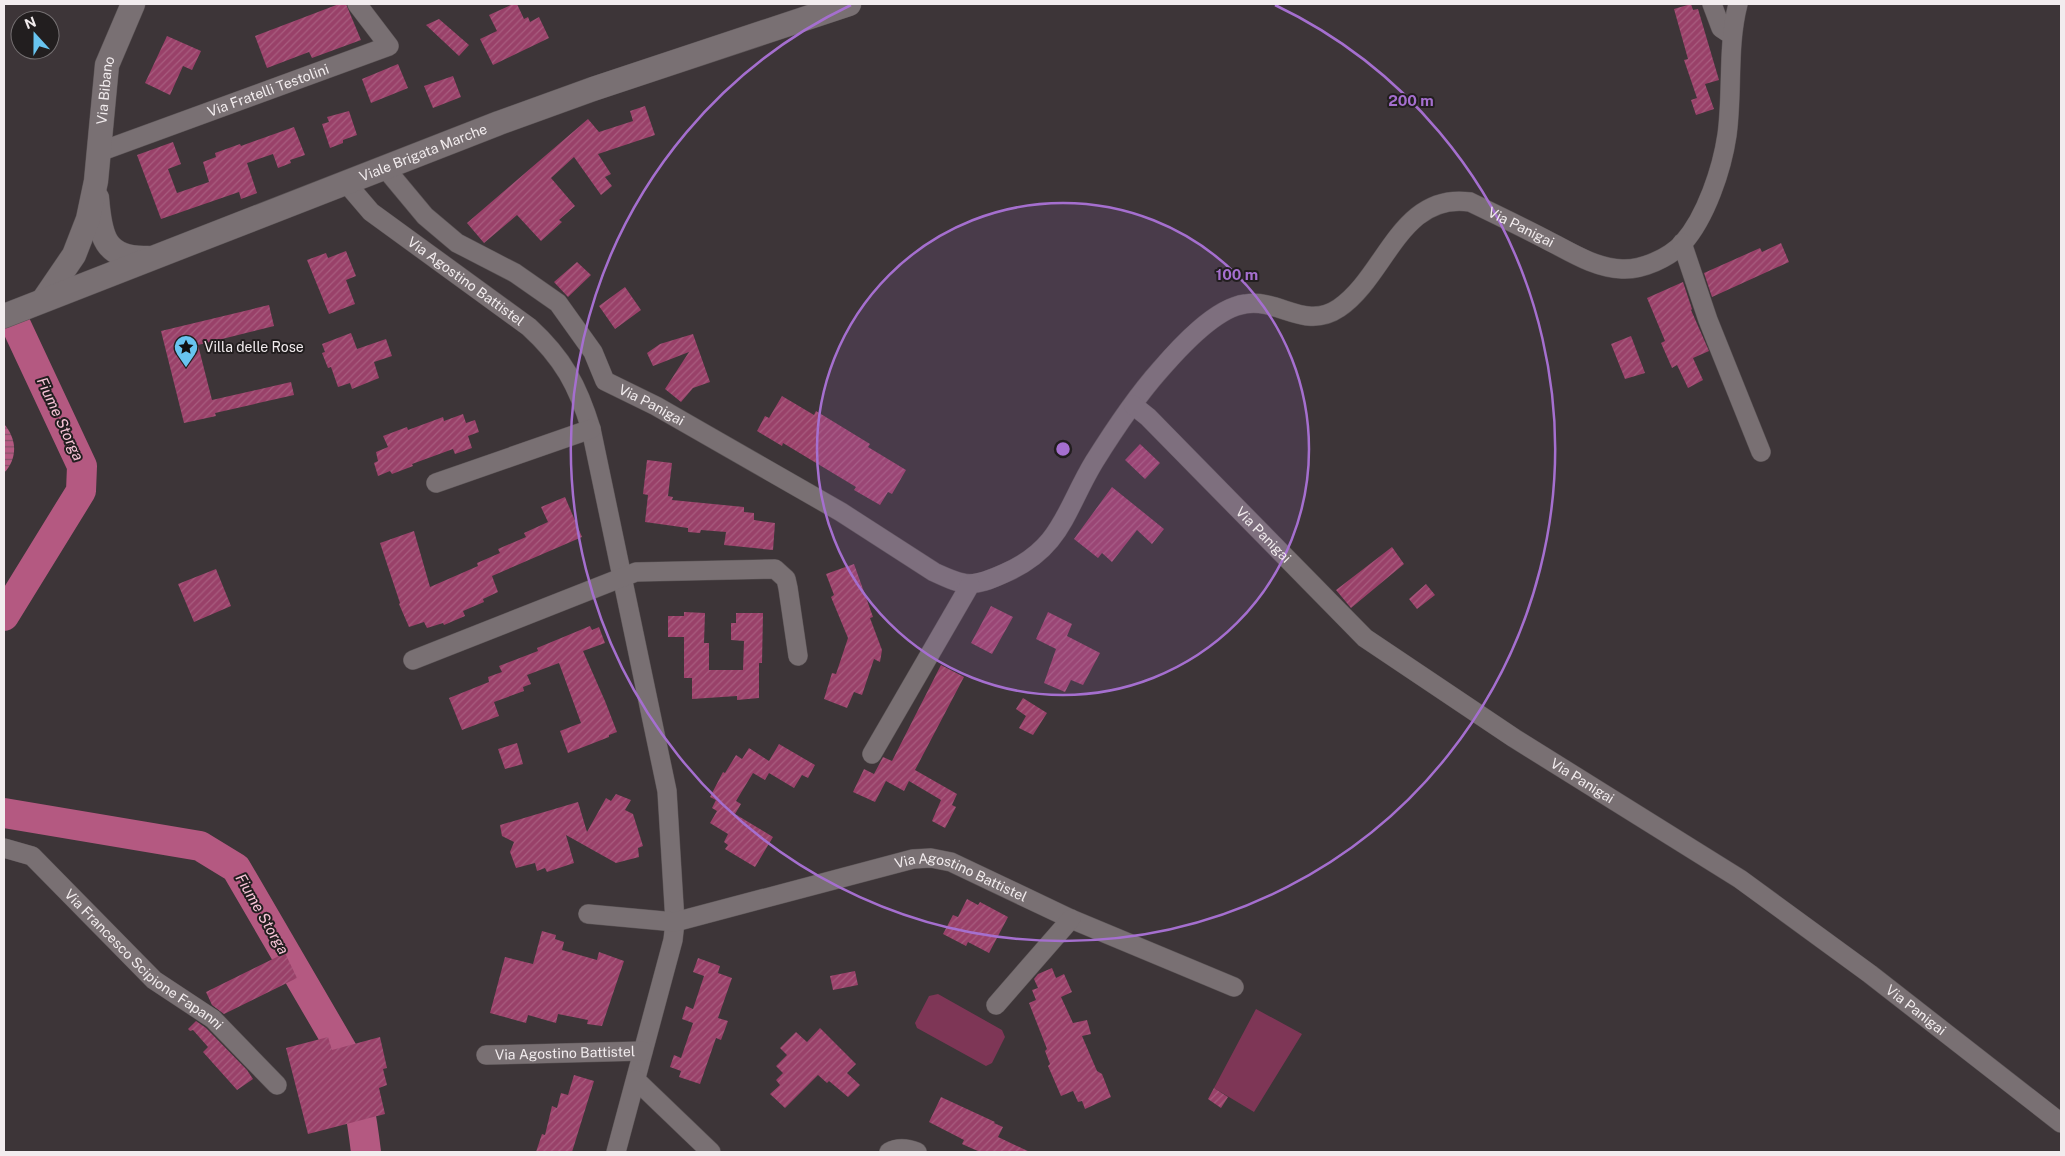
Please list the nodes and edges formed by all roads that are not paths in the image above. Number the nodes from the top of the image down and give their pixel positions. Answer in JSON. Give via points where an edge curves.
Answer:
{"nodes":[{"id":1,"x":133,"y":4,"type":"edge"},
{"id":2,"x":357,"y":4,"type":"edge"},
{"id":3,"x":849,"y":4,"type":"edge"},
{"id":4,"x":1712,"y":4,"type":"edge"},
{"id":5,"x":1738,"y":4,"type":"edge"},
{"id":6,"x":1726,"y":32,"type":"dead end"},
{"id":7,"x":99,"y":152,"type":"junction"},
{"id":8,"x":385,"y":168,"type":"junction"},
{"id":9,"x":96,"y":181,"type":"junction"},
{"id":10,"x":349,"y":182,"type":"junction"},
{"id":11,"x":99,"y":220,"type":"junction"},
{"id":12,"x":1682,"y":243,"type":"junction"},
{"id":13,"x":74,"y":255,"type":"junction"},
{"id":14,"x":148,"y":258,"type":"junction"},
{"id":15,"x":91,"y":281,"type":"junction"},
{"id":16,"x":44,"y":299,"type":"junction"},
{"id":17,"x":4,"y":316,"type":"edge"},
{"id":18,"x":604,"y":381,"type":"junction"},
{"id":19,"x":576,"y":386,"type":"junction"},
{"id":20,"x":1133,"y":405,"type":"junction"},
{"id":21,"x":591,"y":429,"type":"junction"},
{"id":22,"x":1761,"y":452,"type":"dead end"},
{"id":23,"x":436,"y":483,"type":"dead end"},
{"id":24,"x":622,"y":579,"type":"junction"},
{"id":25,"x":970,"y":585,"type":"junction"},
{"id":26,"x":798,"y":656,"type":"dead end"},
{"id":27,"x":413,"y":660,"type":"dead end"},
{"id":28,"x":872,"y":754,"type":"dead end"},
{"id":29,"x":4,"y":848,"type":"edge"},
{"id":30,"x":588,"y":914,"type":"dead end"},
{"id":31,"x":1071,"y":918,"type":"junction"},
{"id":32,"x":675,"y":922,"type":"junction"},
{"id":33,"x":1234,"y":987,"type":"dead end"},
{"id":34,"x":996,"y":1005,"type":"dead end"},
{"id":35,"x":643,"y":1051,"type":"junction"},
{"id":36,"x":486,"y":1055,"type":"dead end"},
{"id":37,"x":636,"y":1080,"type":"junction"},
{"id":38,"x":277,"y":1085,"type":"dead end"},
{"id":39,"x":2061,"y":1123,"type":"edge"},
{"id":40,"x":616,"y":1152,"type":"edge"},
{"id":41,"x":711,"y":1152,"type":"edge"},
{"id":42,"x":889,"y":1152,"type":"edge"},
{"id":43,"x":917,"y":1152,"type":"edge"}],
"edges":[{"from":1,"to":7,"type":"street","name":"Via Bibano","via":[[106,64]]},
{"from":2,"to":7,"type":"street","name":"Via Fratelli Testolini","via":[[389,46]]},
{"from":3,"to":8,"type":"street","name":"Viale Brigata Marche","via":[[593,89]]},
{"from":4,"to":6,"type":"street","via":[[1721,28]]},
{"from":5,"to":12,"type":"street","name":"Via Panigai","via":[[1732,37],[1723,156],[1705,205]]},
{"from":7,"to":9,"type":"street","name":"Via Bibano"},
{"from":8,"to":10,"type":"street","name":"Viale Brigata Marche"},
{"from":8,"to":18,"type":"street","name":"Via Panigai","via":[[425,216],[457,243],[515,273],[558,303],[593,352]]},
{"from":9,"to":11,"type":"street","name":"Via Bibano"},
{"from":9,"to":13,"type":"street","name":"Via Bibano","via":[[88,219]]},
{"from":10,"to":14,"type":"street","name":"Viale Brigata Marche"},
{"from":10,"to":19,"type":"street","name":"Via Agostino Battistel","via":[[371,212],[529,327],[555,353]]},
{"from":11,"to":14,"type":"street","name":"Via Bibano","via":[[108,246],[133,259]]},
{"from":11,"to":15,"type":"street","via":[[99,247]]},
{"from":12,"to":20,"type":"street","name":"Via Panigai","via":[[1656,261],[1622,269],[1586,260],[1470,202],[1442,203],[1431,207],[1412,222],[1352,297],[1338,308],[1324,316],[1312,317],[1261,304],[1228,309],[1174,354]]},
{"from":12,"to":22,"type":"street","via":[[1711,328]]},
{"from":13,"to":15,"type":"street","via":[[77,270]]},
{"from":13,"to":16,"type":"street","name":"Via Bibano"},
{"from":14,"to":15,"type":"street","name":"Viale Brigata Marche"},
{"from":15,"to":16,"type":"street","name":"Viale Brigata Marche"},
{"from":16,"to":17,"type":"street","name":"Viale Brigata Marche"},
{"from":18,"to":19,"type":"street","via":[[592,380]]},
{"from":18,"to":25,"type":"street","name":"Via Panigai","via":[[656,406],[832,507],[934,572]]},
{"from":19,"to":21,"type":"street","name":"Via Agostino Battistel"},
{"from":20,"to":25,"type":"street","name":"Via Panigai","via":[[1093,464],[1044,549],[1012,570],[986,582]]},
{"from":20,"to":39,"type":"street","name":"Via Panigai","via":[[1365,638],[1522,743],[1740,879],[1870,974]]},
{"from":21,"to":23,"type":"street"},
{"from":21,"to":24,"type":"street","name":"Via Agostino Battistel"},
{"from":24,"to":26,"type":"street","via":[[636,572],[774,569],[786,579]]},
{"from":24,"to":27,"type":"street"},
{"from":24,"to":32,"type":"street","name":"Via Agostino Battistel","via":[[667,791]]},
{"from":25,"to":28,"type":"street"},
{"from":29,"to":38,"type":"street","name":"Via Francesco Scipione Fapanni","via":[[32,856],[154,980],[213,1020]]},
{"from":30,"to":32,"type":"street","name":"Via Agostino Battistel"},
{"from":31,"to":32,"type":"street","name":"Via Agostino Battistel","via":[[951,862],[930,858],[912,859]]},
{"from":31,"to":33,"type":"street","name":"Via Agostino Battistel"},
{"from":31,"to":34,"type":"street"},
{"from":32,"to":35,"type":"street","name":"Via Agostino Battistel"},
{"from":35,"to":36,"type":"street","name":"Via Agostino Battistel"},
{"from":35,"to":37,"type":"street","name":"Via Agostino Battistel"},
{"from":37,"to":40,"type":"street","name":"Via Agostino Battistel"},
{"from":37,"to":41,"type":"street"},
{"from":42,"to":43,"type":"street","via":[[904,1148]]}]}
